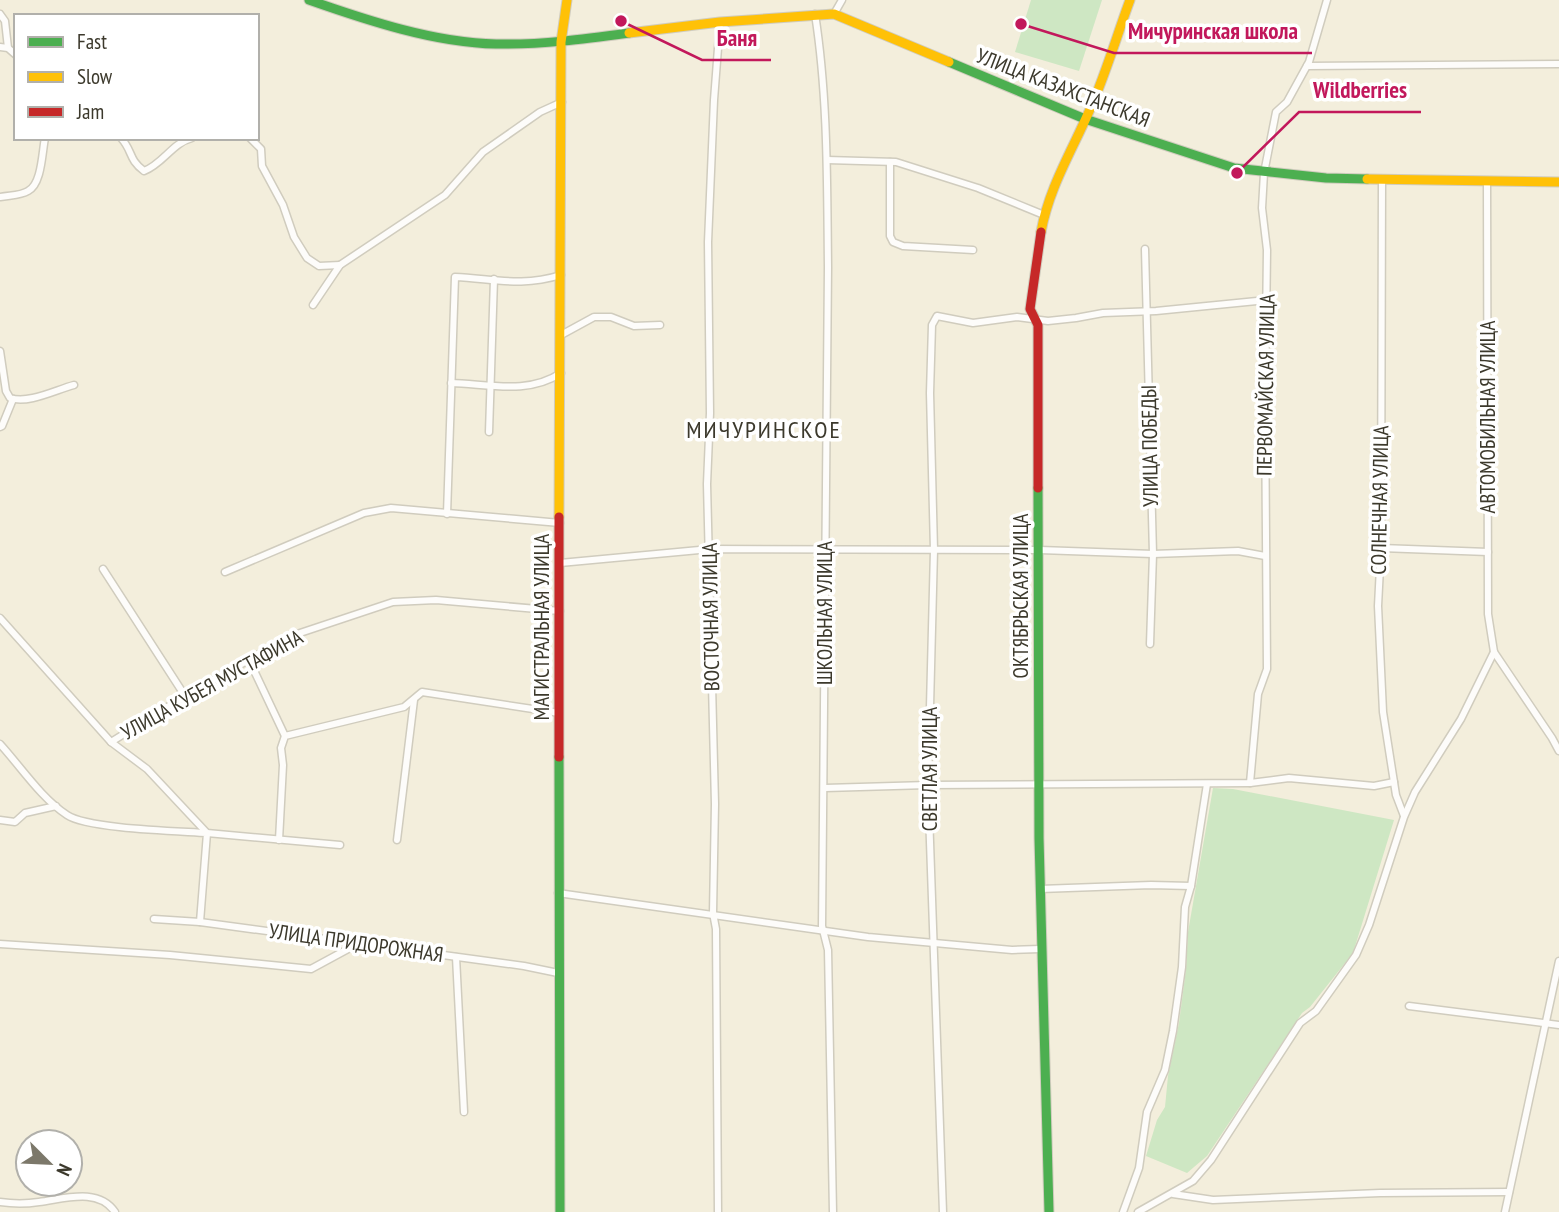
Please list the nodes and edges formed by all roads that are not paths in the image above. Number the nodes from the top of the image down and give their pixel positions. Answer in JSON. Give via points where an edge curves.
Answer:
{"nodes":[{"id":1,"x":309,"y":0,"type":"edge"},
{"id":2,"x":567,"y":0,"type":"edge"},
{"id":3,"x":842,"y":0,"type":"edge"},
{"id":4,"x":1130,"y":0,"type":"edge"},
{"id":5,"x":1326,"y":0,"type":"edge"},
{"id":6,"x":815,"y":13,"type":"junction"},
{"id":7,"x":0,"y":14,"type":"edge"},
{"id":8,"x":834,"y":14,"type":"junction"},
{"id":9,"x":720,"y":22,"type":"junction"},
{"id":10,"x":561,"y":42,"type":"junction"},
{"id":11,"x":0,"y":47,"type":"edge"},
{"id":12,"x":8,"y":48,"type":"junction"},
{"id":13,"x":14,"y":53,"type":"edge"},
{"id":14,"x":1559,"y":64,"type":"edge"},
{"id":15,"x":1307,"y":66,"type":"junction"},
{"id":16,"x":562,"y":102,"type":"junction"},
{"id":17,"x":1086,"y":119,"type":"junction"},
{"id":18,"x":45,"y":140,"type":"edge"},
{"id":19,"x":123,"y":140,"type":"edge"},
{"id":20,"x":188,"y":140,"type":"edge"},
{"id":21,"x":252,"y":140,"type":"edge"},
{"id":22,"x":827,"y":160,"type":"junction"},
{"id":23,"x":890,"y":162,"type":"junction"},
{"id":24,"x":1264,"y":173,"type":"junction"},
{"id":25,"x":1382,"y":180,"type":"junction"},
{"id":26,"x":1487,"y":181,"type":"junction"},
{"id":27,"x":1559,"y":182,"type":"edge"},
{"id":28,"x":0,"y":197,"type":"edge"},
{"id":29,"x":1044,"y":215,"type":"junction"},
{"id":30,"x":1145,"y":249,"type":"dead end"},
{"id":31,"x":973,"y":250,"type":"dead end"},
{"id":32,"x":340,"y":265,"type":"junction"},
{"id":33,"x":562,"y":275,"type":"junction"},
{"id":34,"x":494,"y":279,"type":"junction"},
{"id":35,"x":1267,"y":300,"type":"junction"},
{"id":36,"x":313,"y":305,"type":"dead end"},
{"id":37,"x":1147,"y":311,"type":"junction"},
{"id":38,"x":1035,"y":319,"type":"junction"},
{"id":39,"x":660,"y":325,"type":"dead end"},
{"id":40,"x":561,"y":335,"type":"junction"},
{"id":41,"x":0,"y":351,"type":"edge"},
{"id":42,"x":561,"y":373,"type":"junction"},
{"id":43,"x":451,"y":383,"type":"junction"},
{"id":44,"x":74,"y":385,"type":"dead end"},
{"id":45,"x":490,"y":385,"type":"junction"},
{"id":46,"x":13,"y":399,"type":"junction"},
{"id":47,"x":0,"y":427,"type":"edge"},
{"id":48,"x":489,"y":432,"type":"dead end"},
{"id":49,"x":447,"y":514,"type":"junction"},
{"id":50,"x":560,"y":523,"type":"junction"},
{"id":51,"x":1381,"y":548,"type":"junction"},
{"id":52,"x":710,"y":549,"type":"junction"},
{"id":53,"x":825,"y":549,"type":"junction"},
{"id":54,"x":934,"y":550,"type":"junction"},
{"id":55,"x":1040,"y":550,"type":"junction"},
{"id":56,"x":1489,"y":552,"type":"junction"},
{"id":57,"x":1153,"y":554,"type":"junction"},
{"id":58,"x":1265,"y":556,"type":"junction"},
{"id":59,"x":560,"y":564,"type":"junction"},
{"id":60,"x":103,"y":569,"type":"dead end"},
{"id":61,"x":225,"y":572,"type":"dead end"},
{"id":62,"x":560,"y":611,"type":"junction"},
{"id":63,"x":0,"y":618,"type":"edge"},
{"id":64,"x":1150,"y":644,"type":"dead end"},
{"id":65,"x":1494,"y":652,"type":"junction"},
{"id":66,"x":249,"y":660,"type":"junction"},
{"id":67,"x":185,"y":696,"type":"junction"},
{"id":68,"x":414,"y":700,"type":"junction"},
{"id":69,"x":559,"y":713,"type":"junction"},
{"id":70,"x":285,"y":737,"type":"junction"},
{"id":71,"x":111,"y":742,"type":"junction"},
{"id":72,"x":0,"y":744,"type":"edge"},
{"id":73,"x":1559,"y":751,"type":"edge"},
{"id":74,"x":1394,"y":782,"type":"junction"},
{"id":75,"x":1250,"y":783,"type":"junction"},
{"id":76,"x":1207,"y":784,"type":"junction"},
{"id":77,"x":928,"y":785,"type":"junction"},
{"id":78,"x":1038,"y":785,"type":"junction"},
{"id":79,"x":825,"y":788,"type":"junction"},
{"id":80,"x":56,"y":806,"type":"junction"},
{"id":81,"x":1404,"y":817,"type":"junction"},
{"id":82,"x":0,"y":820,"type":"edge"},
{"id":83,"x":207,"y":833,"type":"junction"},
{"id":84,"x":279,"y":840,"type":"junction"},
{"id":85,"x":397,"y":840,"type":"dead end"},
{"id":86,"x":340,"y":845,"type":"dead end"},
{"id":87,"x":1191,"y":886,"type":"junction"},
{"id":88,"x":1040,"y":889,"type":"junction"},
{"id":89,"x":558,"y":893,"type":"junction"},
{"id":90,"x":713,"y":913,"type":"junction"},
{"id":91,"x":154,"y":919,"type":"dead end"},
{"id":92,"x":200,"y":922,"type":"junction"},
{"id":93,"x":824,"y":931,"type":"junction"},
{"id":94,"x":359,"y":943,"type":"junction"},
{"id":95,"x":934,"y":943,"type":"junction"},
{"id":96,"x":0,"y":944,"type":"edge"},
{"id":97,"x":1040,"y":949,"type":"junction"},
{"id":98,"x":457,"y":957,"type":"junction"},
{"id":99,"x":1559,"y":961,"type":"edge"},
{"id":100,"x":558,"y":973,"type":"junction"},
{"id":101,"x":1409,"y":1006,"type":"dead end"},
{"id":102,"x":1545,"y":1023,"type":"junction"},
{"id":103,"x":1559,"y":1025,"type":"edge"},
{"id":104,"x":464,"y":1112,"type":"dead end"},
{"id":105,"x":1509,"y":1192,"type":"junction"},
{"id":106,"x":1173,"y":1194,"type":"junction"},
{"id":107,"x":0,"y":1202,"type":"edge"},
{"id":108,"x":116,"y":1212,"type":"edge"},
{"id":109,"x":559,"y":1212,"type":"edge"},
{"id":110,"x":718,"y":1212,"type":"edge"},
{"id":111,"x":833,"y":1212,"type":"edge"},
{"id":112,"x":943,"y":1212,"type":"edge"},
{"id":113,"x":1049,"y":1212,"type":"edge"},
{"id":114,"x":1123,"y":1212,"type":"edge"},
{"id":115,"x":1138,"y":1212,"type":"edge"},
{"id":116,"x":1505,"y":1212,"type":"edge"}],
"edges":[{"from":1,"to":10,"type":"street","name":"УЛИЦА КАЗАХСТАНСКАЯ","via":[[364,19],[462,41]]},
{"from":2,"to":10,"type":"street","name":"МАГИСТРАЛЬНАЯ УЛИЦА"},
{"from":3,"to":8,"type":"street"},
{"from":4,"to":17,"type":"street","name":"ОКТЯБРЬСКАЯ УЛИЦА"},
{"from":5,"to":15,"type":"street","name":"ПЕРВОМАЙСКАЯ УЛИЦА"},
{"from":6,"to":8,"type":"street","name":"УЛИЦА КАЗАХСТАНСКАЯ"},
{"from":6,"to":9,"type":"street","name":"УЛИЦА КАЗАХСТАНСКАЯ"},
{"from":6,"to":22,"type":"street","name":"ШКОЛЬНАЯ УЛИЦА"},
{"from":7,"to":12,"type":"street"},
{"from":8,"to":17,"type":"street","name":"УЛИЦА КАЗАХСТАНСКАЯ"},
{"from":9,"to":10,"type":"street","name":"УЛИЦА КАЗАХСТАНСКАЯ"},
{"from":9,"to":52,"type":"street","name":"ВОСТОЧНАЯ УЛИЦА","via":[[708,242]]},
{"from":10,"to":16,"type":"street","name":"МАГИСТРАЛЬНАЯ УЛИЦА"},
{"from":11,"to":12,"type":"street"},
{"from":12,"to":13,"type":"street"},
{"from":14,"to":15,"type":"street"},
{"from":15,"to":24,"type":"street","name":"ПЕРВОМАЙСКАЯ УЛИЦА","via":[[1287,102],[1276,112]]},
{"from":16,"to":32,"type":"street","via":[[483,152],[445,195]]},
{"from":16,"to":33,"type":"street","name":"МАГИСТРАЛЬНАЯ УЛИЦА"},
{"from":17,"to":24,"type":"street","name":"УЛИЦА КАЗАХСТАНСКАЯ","via":[[1211,162]]},
{"from":17,"to":29,"type":"street","name":"ОКТЯБРЬСКАЯ УЛИЦА"},
{"from":18,"to":28,"type":"street","via":[[32,188]]},
{"from":19,"to":20,"type":"street","via":[[133,163],[144,171]]},
{"from":21,"to":32,"type":"street","via":[[261,149],[262,166],[307,258],[318,266]]},
{"from":22,"to":23,"type":"street"},
{"from":22,"to":53,"type":"street","name":"ШКОЛЬНАЯ УЛИЦА"},
{"from":23,"to":29,"type":"street","via":[[978,188]]},
{"from":23,"to":31,"type":"street","via":[[892,242]]},
{"from":24,"to":25,"type":"street","name":"УЛИЦА КАЗАХСТАНСКАЯ"},
{"from":24,"to":35,"type":"street","name":"ПЕРВОМАЙСКАЯ УЛИЦА"},
{"from":25,"to":26,"type":"street","name":"УЛИЦА КАЗАХСТАНСКАЯ"},
{"from":25,"to":51,"type":"street","name":"СОЛНЕЧНАЯ УЛИЦА"},
{"from":26,"to":27,"type":"street","name":"УЛИЦА КАЗАХСТАНСКАЯ"},
{"from":26,"to":56,"type":"street","name":"АВТОМОБИЛЬНАЯ УЛИЦА"},
{"from":29,"to":38,"type":"street","name":"ОКТЯБРЬСКАЯ УЛИЦА","via":[[1030,309]]},
{"from":30,"to":37,"type":"street","name":"УЛИЦА ПОБЕДЫ"},
{"from":32,"to":36,"type":"street"},
{"from":33,"to":34,"type":"street","via":[[524,283]]},
{"from":33,"to":40,"type":"street","name":"МАГИСТРАЛЬНАЯ УЛИЦА"},
{"from":34,"to":43,"type":"street","via":[[455,277]]},
{"from":34,"to":45,"type":"street"},
{"from":35,"to":37,"type":"street"},
{"from":35,"to":58,"type":"street","name":"ПЕРВОМАЙСКАЯ УЛИЦА"},
{"from":37,"to":38,"type":"street"},
{"from":37,"to":57,"type":"street","name":"УЛИЦА ПОБЕДЫ"},
{"from":38,"to":54,"type":"street","name":"СВЕТЛАЯ УЛИЦА","via":[[973,323],[937,316],[932,325]]},
{"from":38,"to":55,"type":"street","name":"ОКТЯБРЬСКАЯ УЛИЦА"},
{"from":39,"to":40,"type":"street","via":[[634,326],[600,316]]},
{"from":40,"to":42,"type":"street","name":"МАГИСТРАЛЬНАЯ УЛИЦА"},
{"from":41,"to":46,"type":"street","via":[[6,391]]},
{"from":42,"to":45,"type":"street","via":[[528,387]]},
{"from":42,"to":50,"type":"street","name":"МАГИСТРАЛЬНАЯ УЛИЦА"},
{"from":43,"to":45,"type":"street"},
{"from":43,"to":49,"type":"street"},
{"from":44,"to":46,"type":"street"},
{"from":45,"to":48,"type":"street"},
{"from":46,"to":47,"type":"street"},
{"from":49,"to":50,"type":"street"},
{"from":49,"to":61,"type":"street","via":[[391,508],[364,513]]},
{"from":50,"to":59,"type":"street","name":"МАГИСТРАЛЬНАЯ УЛИЦА"},
{"from":51,"to":56,"type":"street"},
{"from":51,"to":74,"type":"street","name":"СОЛНЕЧНАЯ УЛИЦА","via":[[1378,606],[1383,712]]},
{"from":52,"to":53,"type":"street"},
{"from":52,"to":59,"type":"street"},
{"from":52,"to":90,"type":"street","name":"ВОСТОЧНАЯ УЛИЦА"},
{"from":53,"to":54,"type":"street"},
{"from":53,"to":79,"type":"street","name":"ШКОЛЬНАЯ УЛИЦА"},
{"from":54,"to":55,"type":"street"},
{"from":54,"to":77,"type":"street","name":"СВЕТЛАЯ УЛИЦА"},
{"from":55,"to":57,"type":"street"},
{"from":55,"to":78,"type":"street","name":"ОКТЯБРЬСКАЯ УЛИЦА"},
{"from":56,"to":65,"type":"street","name":"АВТОМОБИЛЬНАЯ УЛИЦА","via":[[1488,614]]},
{"from":57,"to":58,"type":"street","via":[[1238,551]]},
{"from":57,"to":64,"type":"street","name":"УЛИЦА ПОБЕДЫ"},
{"from":58,"to":75,"type":"street","name":"ПЕРВОМАЙСКАЯ УЛИЦА","via":[[1267,668],[1258,694]]},
{"from":59,"to":62,"type":"street","name":"МАГИСТРАЛЬНАЯ УЛИЦА"},
{"from":60,"to":67,"type":"street"},
{"from":62,"to":66,"type":"street","name":"УЛИЦА КУБЕЯ МУСТАФИНА","via":[[436,600],[393,603],[300,633]]},
{"from":62,"to":69,"type":"street","name":"МАГИСТРАЛЬНАЯ УЛИЦА"},
{"from":63,"to":71,"type":"street"},
{"from":65,"to":73,"type":"street"},
{"from":65,"to":81,"type":"street"},
{"from":66,"to":67,"type":"street","name":"УЛИЦА КУБЕЯ МУСТАФИНА"},
{"from":66,"to":70,"type":"street"},
{"from":67,"to":71,"type":"street","name":"УЛИЦА КУБЕЯ МУСТАФИНА"},
{"from":68,"to":69,"type":"street","via":[[422,692]]},
{"from":68,"to":70,"type":"street","via":[[404,707]]},
{"from":68,"to":85,"type":"street"},
{"from":69,"to":89,"type":"street","name":"МАГИСТРАЛЬНАЯ УЛИЦА"},
{"from":70,"to":84,"type":"street"},
{"from":71,"to":83,"type":"street","via":[[147,769]]},
{"from":72,"to":80,"type":"street"},
{"from":74,"to":75,"type":"street","via":[[1374,786],[1289,778]]},
{"from":74,"to":81,"type":"street","name":"СОЛНЕЧНАЯ УЛИЦА"},
{"from":75,"to":76,"type":"street"},
{"from":76,"to":78,"type":"street"},
{"from":76,"to":87,"type":"street"},
{"from":77,"to":78,"type":"street"},
{"from":77,"to":79,"type":"street"},
{"from":77,"to":95,"type":"street","name":"СВЕТЛАЯ УЛИЦА"},
{"from":78,"to":88,"type":"street","name":"ОКТЯБРЬСКАЯ УЛИЦА"},
{"from":79,"to":93,"type":"street","name":"ШКОЛЬНАЯ УЛИЦА"},
{"from":80,"to":82,"type":"street","via":[[26,813],[15,821]]},
{"from":80,"to":83,"type":"street","via":[[71,818],[112,826]]},
{"from":81,"to":106,"type":"street","via":[[1356,955],[1316,1011],[1300,1023],[1211,1160],[1193,1181]]},
{"from":83,"to":84,"type":"street"},
{"from":83,"to":92,"type":"street"},
{"from":84,"to":86,"type":"street"},
{"from":87,"to":88,"type":"street"},
{"from":87,"to":114,"type":"street","via":[[1165,1070],[1147,1112],[1139,1168]]},
{"from":88,"to":97,"type":"street","name":"ОКТЯБРЬСКАЯ УЛИЦА"},
{"from":89,"to":90,"type":"street"},
{"from":89,"to":100,"type":"street","name":"МАГИСТРАЛЬНАЯ УЛИЦА"},
{"from":90,"to":93,"type":"street"},
{"from":90,"to":110,"type":"street","name":"ВОСТОЧНАЯ УЛИЦА"},
{"from":91,"to":92,"type":"street","name":"УЛИЦА ПРИДОРОЖНАЯ"},
{"from":92,"to":94,"type":"street","name":"УЛИЦА ПРИДОРОЖНАЯ"},
{"from":93,"to":95,"type":"street"},
{"from":93,"to":111,"type":"street","name":"ШКОЛЬНАЯ УЛИЦА"},
{"from":94,"to":96,"type":"street","via":[[311,969]]},
{"from":94,"to":98,"type":"street","name":"УЛИЦА ПРИДОРОЖНАЯ"},
{"from":95,"to":97,"type":"street"},
{"from":95,"to":112,"type":"street","name":"СВЕТЛАЯ УЛИЦА"},
{"from":97,"to":113,"type":"street","name":"ОКТЯБРЬСКАЯ УЛИЦА"},
{"from":98,"to":100,"type":"street","name":"УЛИЦА ПРИДОРОЖНАЯ"},
{"from":98,"to":104,"type":"street"},
{"from":99,"to":102,"type":"street"},
{"from":100,"to":109,"type":"street","name":"МАГИСТРАЛЬНАЯ УЛИЦА"},
{"from":101,"to":102,"type":"street"},
{"from":102,"to":103,"type":"street"},
{"from":102,"to":105,"type":"street"},
{"from":105,"to":106,"type":"street","via":[[1213,1200]]},
{"from":105,"to":116,"type":"street"},
{"from":106,"to":115,"type":"street"},
{"from":107,"to":108,"type":"street","via":[[84,1196],[108,1203]]}]}
